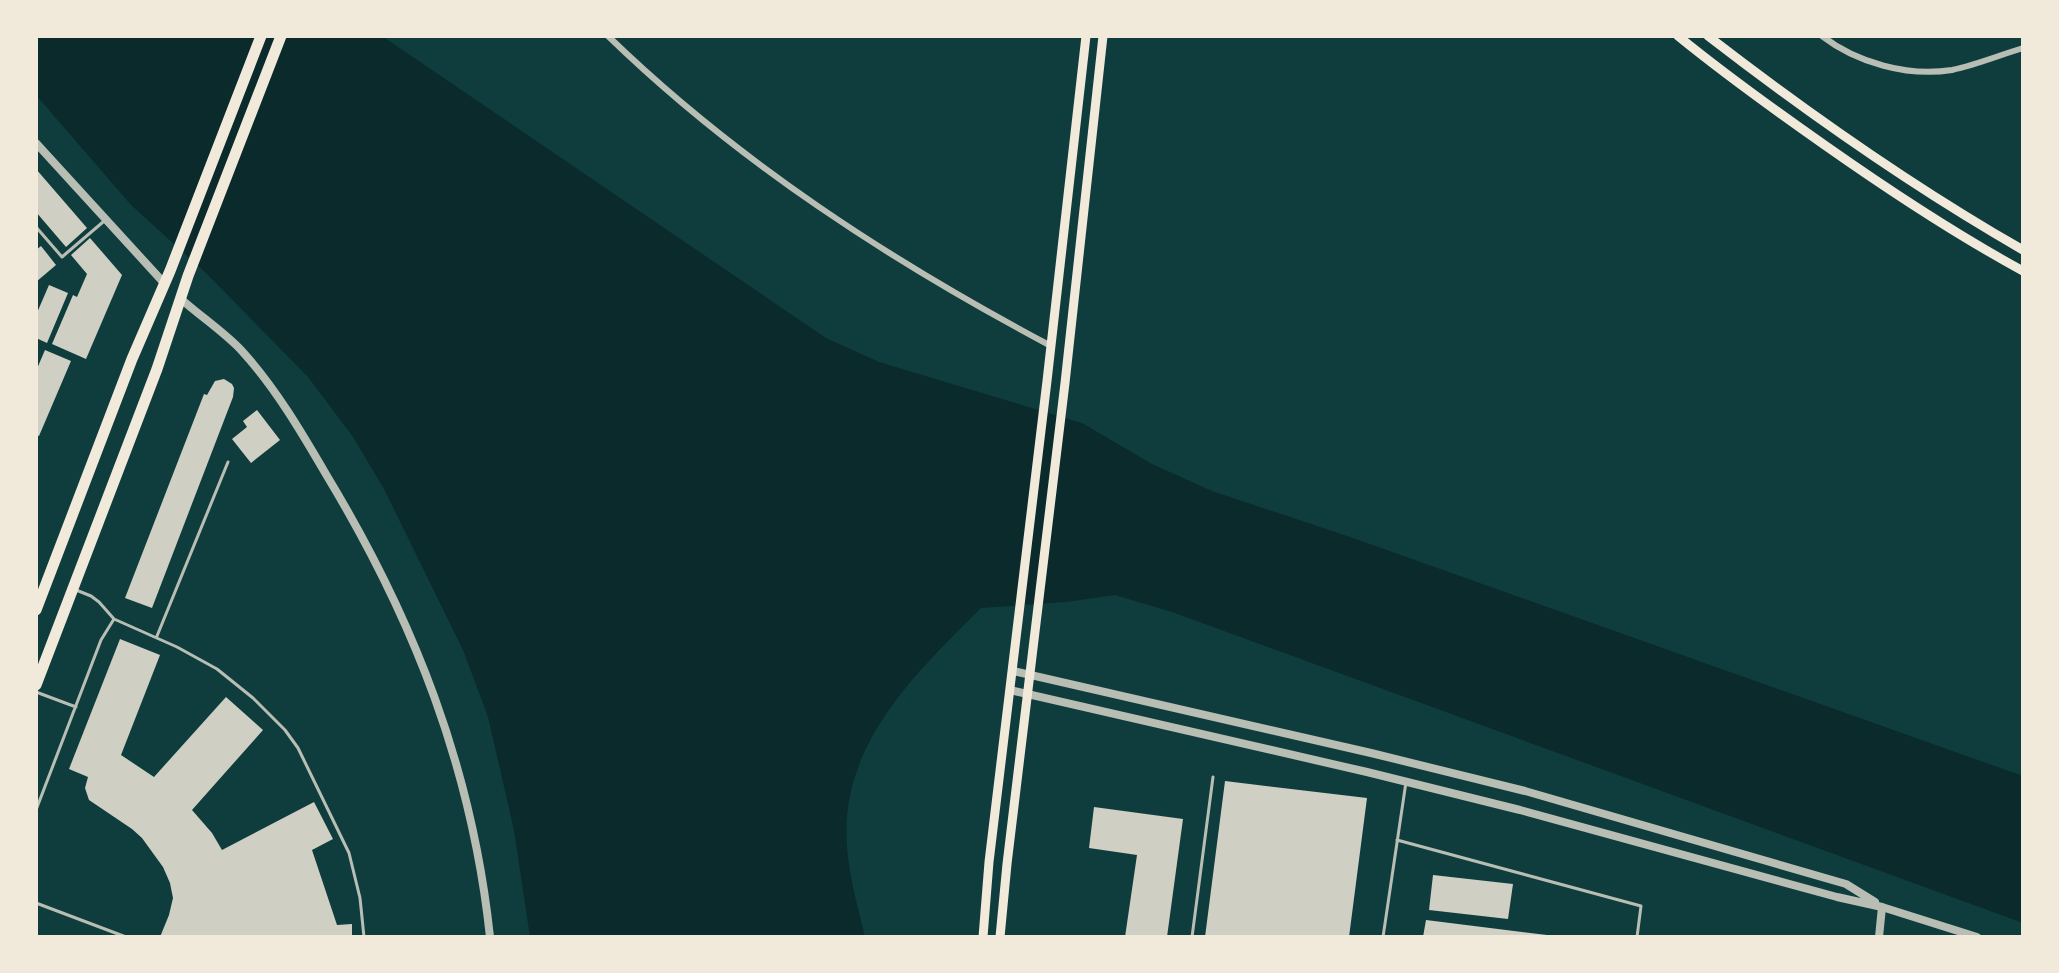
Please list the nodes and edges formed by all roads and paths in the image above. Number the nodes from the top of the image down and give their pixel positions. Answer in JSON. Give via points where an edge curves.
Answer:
{"nodes":[{"id":1,"x":261,"y":36,"type":"edge"},
{"id":2,"x":281,"y":36,"type":"edge"},
{"id":3,"x":608,"y":36,"type":"edge"},
{"id":4,"x":1086,"y":36,"type":"edge"},
{"id":5,"x":1103,"y":36,"type":"edge"},
{"id":6,"x":1678,"y":36,"type":"edge"},
{"id":7,"x":1708,"y":36,"type":"edge"},
{"id":8,"x":1822,"y":36,"type":"edge"},
{"id":9,"x":2023,"y":48,"type":"edge"},
{"id":10,"x":36,"y":143,"type":"edge"},
{"id":11,"x":106,"y":219,"type":"junction"},
{"id":12,"x":36,"y":227,"type":"edge"},
{"id":13,"x":2023,"y":250,"type":"edge"},
{"id":14,"x":2023,"y":271,"type":"edge"},
{"id":15,"x":164,"y":283,"type":"junction"},
{"id":16,"x":181,"y":299,"type":"junction"},
{"id":17,"x":1051,"y":346,"type":"junction"},
{"id":18,"x":228,"y":462,"type":"dead end"},
{"id":19,"x":72,"y":589,"type":"junction"},
{"id":20,"x":36,"y":610,"type":"edge"},
{"id":21,"x":114,"y":619,"type":"junction"},
{"id":22,"x":156,"y":637,"type":"junction"},
{"id":23,"x":1013,"y":671,"type":"junction"},
{"id":24,"x":1029,"y":674,"type":"junction"},
{"id":25,"x":36,"y":685,"type":"edge"},
{"id":26,"x":1010,"y":690,"type":"junction"},
{"id":27,"x":36,"y":692,"type":"edge"},
{"id":28,"x":1027,"y":694,"type":"junction"},
{"id":29,"x":76,"y":707,"type":"junction"},
{"id":30,"x":1213,"y":777,"type":"dead end"},
{"id":31,"x":1406,"y":782,"type":"junction"},
{"id":32,"x":36,"y":810,"type":"edge"},
{"id":33,"x":1397,"y":840,"type":"junction"},
{"id":34,"x":36,"y":903,"type":"edge"},
{"id":35,"x":1882,"y":907,"type":"junction"},
{"id":36,"x":126,"y":937,"type":"edge"},
{"id":37,"x":364,"y":937,"type":"edge"},
{"id":38,"x":490,"y":937,"type":"edge"},
{"id":39,"x":983,"y":937,"type":"edge"},
{"id":40,"x":1000,"y":937,"type":"edge"},
{"id":41,"x":1192,"y":937,"type":"edge"},
{"id":42,"x":1383,"y":937,"type":"edge"},
{"id":43,"x":1637,"y":937,"type":"edge"},
{"id":44,"x":1879,"y":937,"type":"edge"},
{"id":45,"x":1977,"y":937,"type":"edge"}],
"edges":[{"from":1,"to":15,"type":"highway"},
{"from":2,"to":16,"type":"highway"},
{"from":3,"to":17,"type":"street","via":[[693,113],[823,210],[927,277]]},
{"from":4,"to":17,"type":"main road"},
{"from":5,"to":24,"type":"main road"},
{"from":6,"to":14,"type":"main road","via":[[1873,179]]},
{"from":7,"to":13,"type":"main road","via":[[1883,163]]},
{"from":8,"to":9,"type":"street","via":[[1865,60],[1918,71],[1953,69]]},
{"from":10,"to":11,"type":"street"},
{"from":11,"to":12,"type":"lane","via":[[62,257]]},
{"from":11,"to":15,"type":"street"},
{"from":15,"to":20,"type":"highway"},
{"from":16,"to":19,"type":"highway"},
{"from":16,"to":38,"type":"street","via":[[240,350],[293,419],[384,575],[427,674],[457,764]]},
{"from":17,"to":23,"type":"main road"},
{"from":18,"to":22,"type":"lane"},
{"from":19,"to":21,"type":"lane","via":[[91,596]]},
{"from":19,"to":25,"type":"highway"},
{"from":21,"to":22,"type":"lane"},
{"from":21,"to":29,"type":"lane"},
{"from":22,"to":37,"type":"lane","via":[[236,683],[298,748],[349,853]]},
{"from":23,"to":24,"type":"street"},
{"from":23,"to":26,"type":"main road"},
{"from":24,"to":28,"type":"main road"},
{"from":24,"to":35,"type":"street","via":[[1525,791],[1846,884]]},
{"from":26,"to":28,"type":"street"},
{"from":26,"to":39,"type":"main road"},
{"from":27,"to":29,"type":"lane"},
{"from":28,"to":31,"type":"street"},
{"from":28,"to":40,"type":"main road"},
{"from":29,"to":32,"type":"lane"},
{"from":30,"to":41,"type":"lane"},
{"from":31,"to":33,"type":"lane"},
{"from":31,"to":35,"type":"street"},
{"from":33,"to":42,"type":"lane"},
{"from":33,"to":43,"type":"lane","via":[[1641,906]]},
{"from":34,"to":36,"type":"lane"},
{"from":35,"to":44,"type":"street"},
{"from":35,"to":45,"type":"street"}]}
